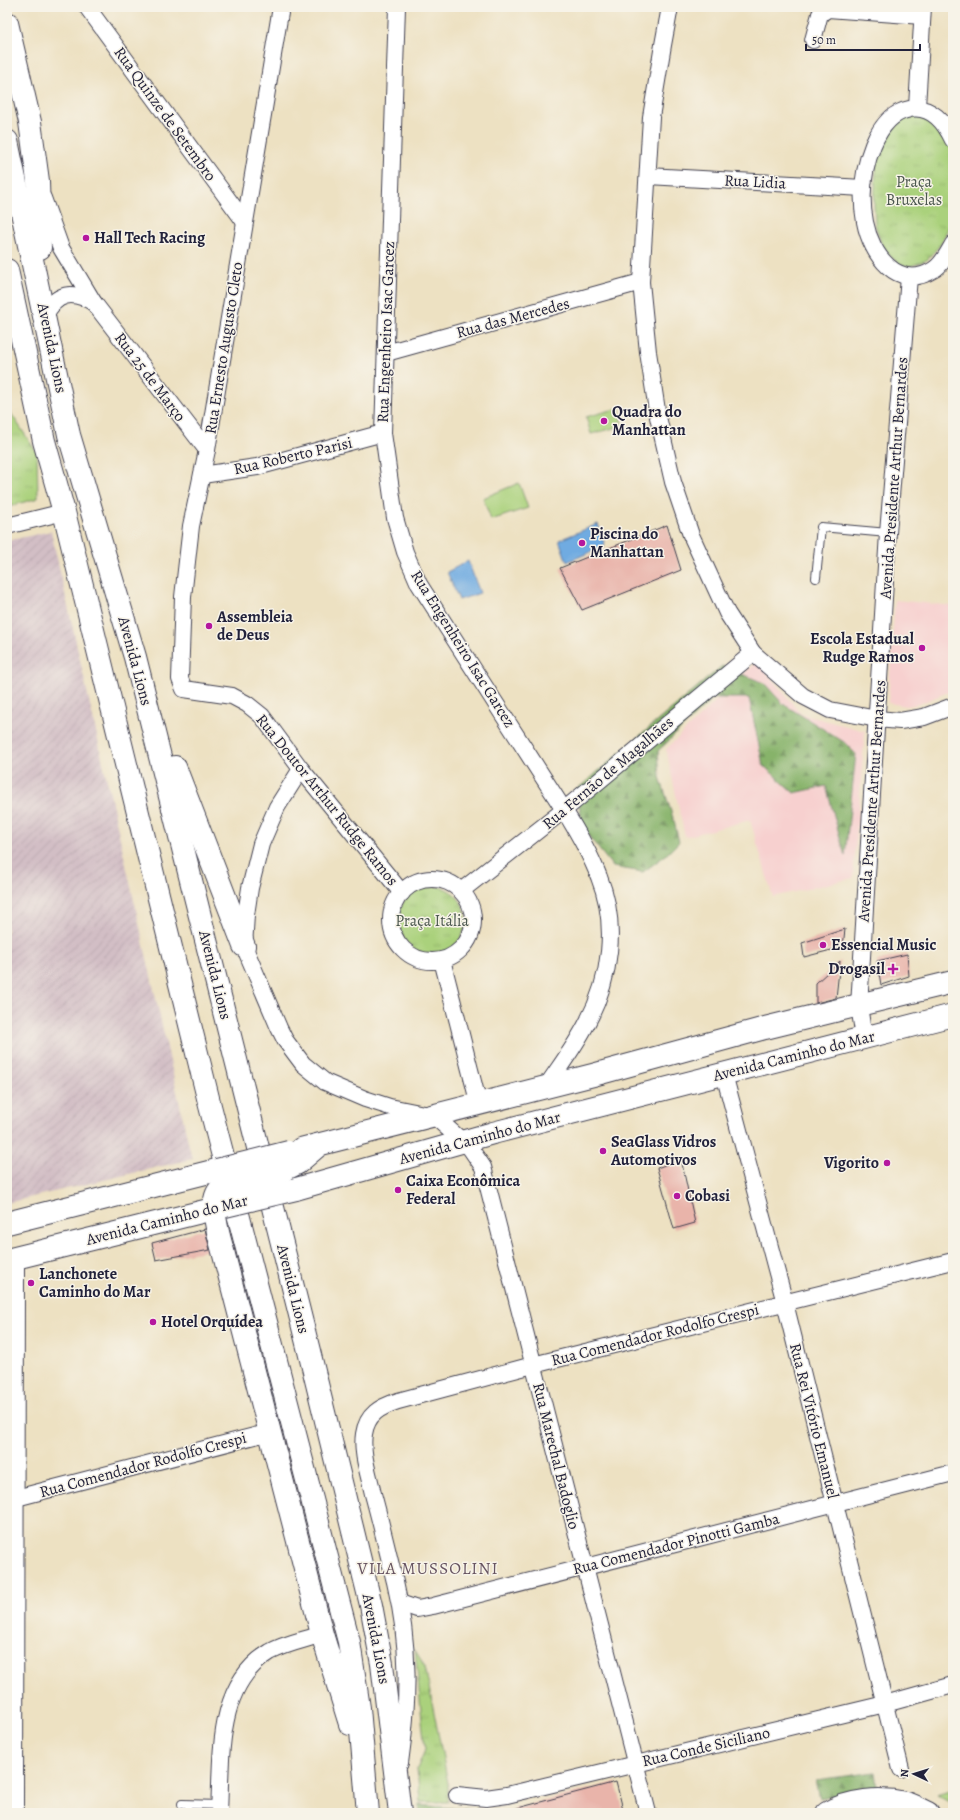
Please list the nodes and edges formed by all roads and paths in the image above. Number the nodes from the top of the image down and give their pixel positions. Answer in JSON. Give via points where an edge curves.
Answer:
{"nodes":[{"id":1,"x":87,"y":7,"type":"edge"},
{"id":2,"x":281,"y":7,"type":"edge"},
{"id":3,"x":397,"y":7,"type":"edge"},
{"id":4,"x":670,"y":7,"type":"edge"},
{"id":5,"x":922,"y":12,"type":"edge"},
{"id":6,"x":7,"y":24,"type":"edge"},
{"id":7,"x":813,"y":40,"type":"dead end"},
{"id":8,"x":917,"y":107,"type":"junction"},
{"id":9,"x":953,"y":140,"type":"edge"},
{"id":10,"x":7,"y":141,"type":"edge"},
{"id":11,"x":648,"y":176,"type":"junction"},
{"id":12,"x":38,"y":181,"type":"junction"},
{"id":13,"x":863,"y":188,"type":"junction"},
{"id":14,"x":244,"y":222,"type":"junction"},
{"id":15,"x":953,"y":244,"type":"edge"},
{"id":16,"x":7,"y":270,"type":"edge"},
{"id":17,"x":909,"y":277,"type":"junction"},
{"id":18,"x":641,"y":282,"type":"junction"},
{"id":19,"x":40,"y":292,"type":"junction"},
{"id":20,"x":94,"y":303,"type":"junction"},
{"id":21,"x":45,"y":316,"type":"junction"},
{"id":22,"x":386,"y":353,"type":"junction"},
{"id":23,"x":383,"y":433,"type":"junction"},
{"id":24,"x":207,"y":450,"type":"junction"},
{"id":25,"x":202,"y":475,"type":"junction"},
{"id":26,"x":64,"y":512,"type":"junction"},
{"id":27,"x":7,"y":526,"type":"edge"},
{"id":28,"x":888,"y":533,"type":"junction"},
{"id":29,"x":816,"y":578,"type":"dead end"},
{"id":30,"x":753,"y":652,"type":"junction"},
{"id":31,"x":135,"y":657,"type":"junction"},
{"id":32,"x":184,"y":689,"type":"joint"},
{"id":33,"x":953,"y":706,"type":"edge"},
{"id":34,"x":877,"y":719,"type":"junction"},
{"id":35,"x":301,"y":768,"type":"junction"},
{"id":36,"x":564,"y":810,"type":"junction"},
{"id":37,"x":461,"y":891,"type":"junction"},
{"id":38,"x":402,"y":892,"type":"junction"},
{"id":39,"x":244,"y":946,"type":"junction"},
{"id":40,"x":442,"y":960,"type":"junction"},
{"id":41,"x":953,"y":982,"type":"edge"},
{"id":42,"x":859,"y":1006,"type":"junction"},
{"id":43,"x":953,"y":1015,"type":"edge"},
{"id":44,"x":864,"y":1038,"type":"junction"},
{"id":45,"x":724,"y":1074,"type":"junction"},
{"id":46,"x":546,"y":1087,"type":"junction"},
{"id":47,"x":479,"y":1105,"type":"junction"},
{"id":48,"x":434,"y":1116,"type":"junction"},
{"id":49,"x":463,"y":1141,"type":"junction"},
{"id":50,"x":220,"y":1193,"type":"junction"},
{"id":51,"x":7,"y":1223,"type":"edge"},
{"id":52,"x":12,"y":1259,"type":"edge"},
{"id":53,"x":953,"y":1261,"type":"edge"},
{"id":54,"x":785,"y":1303,"type":"junction"},
{"id":55,"x":533,"y":1365,"type":"junction"},
{"id":56,"x":270,"y":1432,"type":"junction"},
{"id":57,"x":953,"y":1473,"type":"edge"},
{"id":58,"x":16,"y":1498,"type":"junction"},
{"id":59,"x":835,"y":1503,"type":"junction"},
{"id":60,"x":584,"y":1568,"type":"junction"},
{"id":61,"x":400,"y":1603,"type":"junction"},
{"id":62,"x":322,"y":1634,"type":"junction"},
{"id":63,"x":11,"y":1652,"type":"edge"},
{"id":64,"x":953,"y":1685,"type":"edge"},
{"id":65,"x":884,"y":1704,"type":"junction"},
{"id":66,"x":11,"y":1752,"type":"edge"},
{"id":67,"x":636,"y":1763,"type":"junction"},
{"id":68,"x":901,"y":1769,"type":"dead end"},
{"id":69,"x":364,"y":1771,"type":"junction"},
{"id":70,"x":397,"y":1778,"type":"junction"},
{"id":71,"x":457,"y":1795,"type":"dead end"},
{"id":72,"x":182,"y":1804,"type":"dead end"},
{"id":73,"x":220,"y":1809,"type":"edge"},
{"id":74,"x":367,"y":1810,"type":"edge"},
{"id":75,"x":15,"y":1813,"type":"edge"},
{"id":76,"x":400,"y":1813,"type":"edge"},
{"id":77,"x":648,"y":1813,"type":"edge"},
{"id":78,"x":827,"y":1813,"type":"edge"},
{"id":79,"x":928,"y":1813,"type":"edge"}],
"edges":[{"from":1,"to":14,"type":"street","name":"Rua Quinze de Setembro"},
{"from":2,"to":14,"type":"street","name":"Rua Ernesto Augusto Cleto"},
{"from":3,"to":22,"type":"street","name":"Rua Engenheiro Isac Garcez"},
{"from":4,"to":11,"type":"street","via":[[651,117]]},
{"from":5,"to":7,"type":"street","via":[[828,8],[820,14]]},
{"from":5,"to":8,"type":"street"},
{"from":6,"to":12,"type":"main road","via":[[30,122]]},
{"from":8,"to":9,"type":"street","via":[[938,116]]},
{"from":8,"to":13,"type":"street","via":[[895,114],[885,123],[869,155]]},
{"from":10,"to":19,"type":"main road","name":"Avenida Lions"},
{"from":11,"to":13,"type":"street","name":"Rua Lidia"},
{"from":11,"to":18,"type":"street"},
{"from":12,"to":19,"type":"main road"},
{"from":12,"to":20,"type":"street","name":"Rua 25 de Março","via":[[61,248]]},
{"from":13,"to":17,"type":"street","via":[[865,224],[870,241],[888,268]]},
{"from":14,"to":24,"type":"street","name":"Rua Ernesto Augusto Cleto"},
{"from":15,"to":17,"type":"street","via":[[934,270],[924,275]]},
{"from":16,"to":26,"type":"main road","name":"Avenida Lions","via":[[44,441]]},
{"from":17,"to":28,"type":"street","name":"Avenida Presidente Arthur Bernardes"},
{"from":18,"to":22,"type":"street","name":"Rua das Mercedes"},
{"from":18,"to":30,"type":"street","via":[[658,417],[673,482],[710,578],[727,613]]},
{"from":19,"to":21,"type":"main road","name":"Avenida Lions"},
{"from":20,"to":21,"type":"street","via":[[79,296],[62,296],[53,301]]},
{"from":20,"to":24,"type":"street","name":"Rua 25 de Março"},
{"from":21,"to":31,"type":"main road","name":"Avenida Lions","via":[[70,435]]},
{"from":22,"to":23,"type":"street","name":"Rua Engenheiro Isac Garcez"},
{"from":23,"to":25,"type":"street","name":"Rua Roberto Parisi","via":[[257,467]]},
{"from":23,"to":36,"type":"street","name":"Rua Engenheiro Isac Garcez","via":[[395,518],[405,552],[419,584]]},
{"from":24,"to":25,"type":"street","name":"Rua Ernesto Augusto Cleto"},
{"from":25,"to":32,"type":"street","name":"Rua Ernesto Augusto Cleto","via":[[191,526],[183,597],[179,674]]},
{"from":26,"to":27,"type":"street"},
{"from":26,"to":69,"type":"main road","name":"Avenida Lions","via":[[210,1106],[349,1642],[359,1708]]},
{"from":28,"to":29,"type":"lane","via":[[821,527]]},
{"from":28,"to":34,"type":"street","name":"Avenida Presidente Arthur Bernardes"},
{"from":30,"to":34,"type":"street","via":[[803,696],[830,710]]},
{"from":30,"to":36,"type":"street","name":"Rua Fernão de Magalhães"},
{"from":31,"to":39,"type":"main road","via":[[201,838]]},
{"from":31,"to":70,"type":"main road","name":"Avenida Lions","via":[[371,1605],[382,1664]]},
{"from":32,"to":35,"type":"street","name":"Rua Doutor Arthur Rudge Ramos","via":[[224,694],[247,704],[269,725]]},
{"from":33,"to":34,"type":"street","via":[[924,717],[900,721]]},
{"from":34,"to":42,"type":"street","name":"Avenida Presidente Arthur Bernardes"},
{"from":35,"to":38,"type":"street","name":"Rua Doutor Arthur Rudge Ramos"},
{"from":35,"to":39,"type":"street","via":[[277,807],[261,844],[250,888]]},
{"from":36,"to":37,"type":"street","name":"Rua Fernão de Magalhães"},
{"from":36,"to":46,"type":"street","name":"Rua Engenheiro Isac Garcez","via":[[600,877],[610,919],[610,942],[598,999],[587,1023]]},
{"from":37,"to":38,"type":"street","via":[[450,883],[438,879],[412,884]]},
{"from":37,"to":40,"type":"street","via":[[469,901],[473,913],[470,937],[463,948]]},
{"from":38,"to":40,"type":"street","via":[[395,903],[392,916],[392,929],[397,941],[405,951],[416,958]]},
{"from":39,"to":48,"type":"street","via":[[285,1040],[314,1074],[365,1099]]},
{"from":40,"to":47,"type":"street"},
{"from":41,"to":42,"type":"main road","name":"Avenida Caminho do Mar"},
{"from":42,"to":44,"type":"street","name":"Avenida Presidente Arthur Bernardes"},
{"from":42,"to":46,"type":"main road","name":"Avenida Caminho do Mar","via":[[765,1028]]},
{"from":43,"to":44,"type":"main road","name":"Avenida Caminho do Mar"},
{"from":44,"to":45,"type":"main road","name":"Avenida Caminho do Mar"},
{"from":45,"to":49,"type":"main road","name":"Avenida Caminho do Mar"},
{"from":45,"to":54,"type":"street","name":"Rua Rei Vitório Emanuel"},
{"from":46,"to":47,"type":"main road","name":"Avenida Caminho do Mar"},
{"from":47,"to":48,"type":"main road","name":"Avenida Caminho do Mar"},
{"from":48,"to":49,"type":"street","name":"Rua Marechal Badoglio"},
{"from":48,"to":50,"type":"main road","name":"Avenida Caminho do Mar","bridge":true,"via":[[319,1144],[298,1163],[287,1161]]},
{"from":49,"to":50,"type":"main road","name":"Avenida Caminho do Mar","bridge":true,"via":[[296,1189]]},
{"from":49,"to":55,"type":"street","name":"Rua Marechal Badoglio","via":[[478,1158],[487,1176]]},
{"from":50,"to":51,"type":"main road","name":"Avenida Caminho do Mar"},
{"from":50,"to":52,"type":"main road","name":"Avenida Caminho do Mar"},
{"from":50,"to":56,"type":"main road"},
{"from":52,"to":58,"type":"street"},
{"from":53,"to":54,"type":"street","name":"Rua Comendador Rodolfo Crespi"},
{"from":54,"to":55,"type":"street","name":"Rua Comendador Rodolfo Crespi"},
{"from":54,"to":59,"type":"street","name":"Rua Rei Vitório Emanuel"},
{"from":55,"to":60,"type":"street","name":"Rua Marechal Badoglio"},
{"from":55,"to":61,"type":"street","name":"Rua Comendador Rodolfo Crespi","via":[[382,1406],[366,1424],[363,1442],[367,1470]]},
{"from":56,"to":58,"type":"street","name":"Rua Comendador Rodolfo Crespi"},
{"from":56,"to":62,"type":"main road"},
{"from":57,"to":59,"type":"street","name":"Rua Comendador Pinotti Gamba"},
{"from":58,"to":63,"type":"street"},
{"from":59,"to":60,"type":"street","name":"Rua Comendador Pinotti Gamba"},
{"from":59,"to":65,"type":"street","name":"Rua Rei Vitório Emanuel"},
{"from":60,"to":61,"type":"street","name":"Rua Comendador Pinotti Gamba","via":[[434,1606],[417,1609]]},
{"from":60,"to":67,"type":"street","name":"Rua Marechal Badoglio"},
{"from":61,"to":70,"type":"street","via":[[408,1687]]},
{"from":62,"to":69,"type":"main road"},
{"from":62,"to":73,"type":"street","via":[[272,1652],[253,1665],[238,1686],[224,1728]]},
{"from":63,"to":66,"type":"street"},
{"from":64,"to":65,"type":"street","name":"Rua Conde Siciliano"},
{"from":65,"to":67,"type":"street","name":"Rua Conde Siciliano"},
{"from":65,"to":68,"type":"street","name":"Rua Rei Vitório Emanuel"},
{"from":66,"to":75,"type":"street"},
{"from":67,"to":71,"type":"street","name":"Rua Conde Siciliano","via":[[507,1795],[486,1798]]},
{"from":67,"to":77,"type":"street","name":"Rua Marechal Badoglio"},
{"from":69,"to":74,"type":"main road","name":"Avenida Lions"},
{"from":70,"to":76,"type":"main road","name":"Avenida Lions"},
{"from":72,"to":73,"type":"lane"},
{"from":78,"to":79,"type":"main road","via":[[837,1807],[875,1799],[906,1803]]}]}
